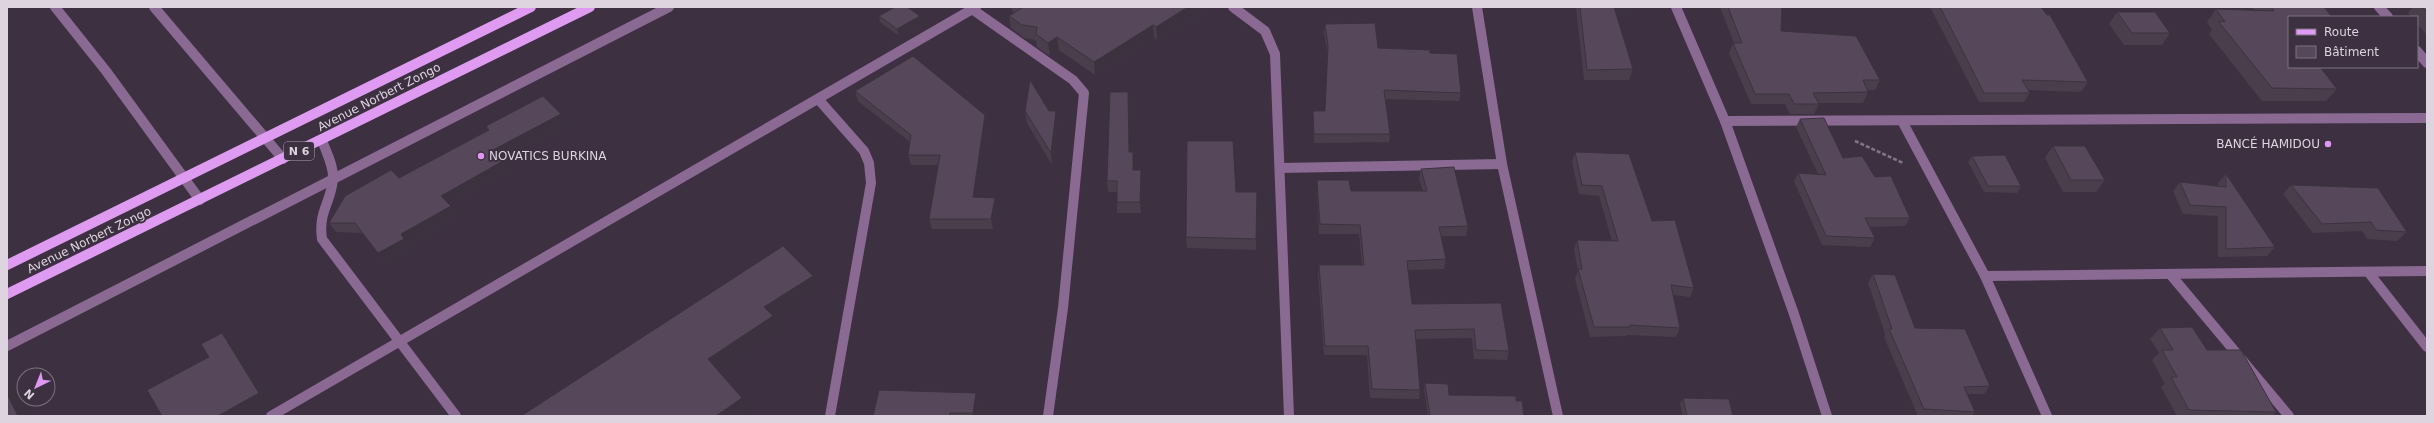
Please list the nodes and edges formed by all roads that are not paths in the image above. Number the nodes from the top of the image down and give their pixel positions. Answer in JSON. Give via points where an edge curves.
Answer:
{"nodes":[{"id":1,"x":55,"y":7,"type":"edge"},
{"id":2,"x":154,"y":7,"type":"edge"},
{"id":3,"x":531,"y":7,"type":"edge"},
{"id":4,"x":590,"y":7,"type":"edge"},
{"id":5,"x":669,"y":7,"type":"edge"},
{"id":6,"x":1233,"y":7,"type":"edge"},
{"id":7,"x":1477,"y":7,"type":"edge"},
{"id":8,"x":1676,"y":7,"type":"edge"},
{"id":9,"x":2379,"y":7,"type":"edge"},
{"id":10,"x":972,"y":8,"type":"edge"},
{"id":11,"x":2387,"y":16,"type":"edge"},
{"id":12,"x":2418,"y":52,"type":"edge"},
{"id":13,"x":2427,"y":63,"type":"edge"},
{"id":14,"x":819,"y":100,"type":"junction"},
{"id":15,"x":2427,"y":118,"type":"edge"},
{"id":16,"x":1725,"y":121,"type":"junction"},
{"id":17,"x":1902,"y":121,"type":"junction"},
{"id":18,"x":264,"y":137,"type":"junction"},
{"id":19,"x":322,"y":140,"type":"junction"},
{"id":20,"x":283,"y":159,"type":"junction"},
{"id":21,"x":1502,"y":164,"type":"junction"},
{"id":22,"x":1280,"y":168,"type":"junction"},
{"id":23,"x":184,"y":178,"type":"junction"},
{"id":24,"x":333,"y":178,"type":"junction"},
{"id":25,"x":200,"y":200,"type":"junction"},
{"id":26,"x":7,"y":265,"type":"edge"},
{"id":27,"x":2427,"y":271,"type":"edge"},
{"id":28,"x":2369,"y":272,"type":"junction"},
{"id":29,"x":2170,"y":274,"type":"junction"},
{"id":30,"x":1986,"y":276,"type":"junction"},
{"id":31,"x":7,"y":294,"type":"edge"},
{"id":32,"x":400,"y":342,"type":"junction"},
{"id":33,"x":7,"y":346,"type":"edge"},
{"id":34,"x":2427,"y":347,"type":"edge"},
{"id":35,"x":271,"y":416,"type":"edge"},
{"id":36,"x":456,"y":416,"type":"edge"},
{"id":37,"x":830,"y":416,"type":"edge"},
{"id":38,"x":1048,"y":416,"type":"edge"},
{"id":39,"x":1289,"y":416,"type":"edge"},
{"id":40,"x":1558,"y":416,"type":"edge"},
{"id":41,"x":1827,"y":416,"type":"edge"},
{"id":42,"x":2047,"y":416,"type":"edge"},
{"id":43,"x":2289,"y":416,"type":"edge"}],
"edges":[{"from":1,"to":23,"type":"street","via":[[106,71]]},
{"from":2,"to":18,"type":"street"},
{"from":3,"to":18,"type":"main road","name":"Avenue Norbert Zongo","number":"N 6"},
{"from":4,"to":19,"type":"main road","name":"Avenue Norbert Zongo","number":"N 6"},
{"from":5,"to":24,"type":"street"},
{"from":6,"to":22,"type":"street","via":[[1266,31],[1273,43]]},
{"from":7,"to":21,"type":"street"},
{"from":8,"to":16,"type":"street"},
{"from":9,"to":11,"type":"street"},
{"from":10,"to":14,"type":"street"},
{"from":10,"to":38,"type":"street","via":[[1073,80],[1084,93],[1063,308]]},
{"from":12,"to":13,"type":"street"},
{"from":14,"to":32,"type":"street"},
{"from":14,"to":37,"type":"street","via":[[864,151],[871,171]]},
{"from":15,"to":17,"type":"street"},
{"from":16,"to":17,"type":"street"},
{"from":16,"to":41,"type":"street","via":[[1794,314]]},
{"from":17,"to":30,"type":"street"},
{"from":18,"to":20,"type":"street"},
{"from":18,"to":23,"type":"main road","name":"Avenue Norbert Zongo","number":"N 6"},
{"from":19,"to":20,"type":"main road","name":"Avenue Norbert Zongo","number":"N 6"},
{"from":19,"to":24,"type":"street"},
{"from":20,"to":25,"type":"main road","name":"Avenue Norbert Zongo","number":"N 6"},
{"from":21,"to":22,"type":"street"},
{"from":21,"to":40,"type":"street"},
{"from":22,"to":39,"type":"street"},
{"from":23,"to":25,"type":"street"},
{"from":23,"to":26,"type":"main road","name":"Avenue Norbert Zongo","number":"N 6"},
{"from":24,"to":32,"type":"street","via":[[320,212],[319,227],[322,239]]},
{"from":24,"to":33,"type":"street"},
{"from":25,"to":31,"type":"main road","name":"Avenue Norbert Zongo","number":"N 6"},
{"from":27,"to":28,"type":"street"},
{"from":28,"to":29,"type":"street"},
{"from":28,"to":34,"type":"street"},
{"from":29,"to":30,"type":"street"},
{"from":29,"to":43,"type":"street"},
{"from":30,"to":42,"type":"street"},
{"from":32,"to":35,"type":"street"},
{"from":32,"to":36,"type":"street"}]}
